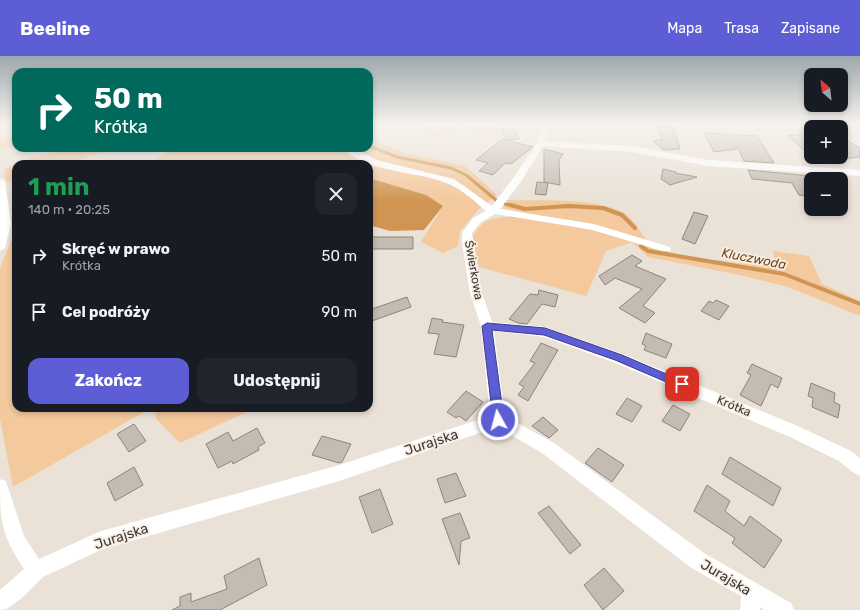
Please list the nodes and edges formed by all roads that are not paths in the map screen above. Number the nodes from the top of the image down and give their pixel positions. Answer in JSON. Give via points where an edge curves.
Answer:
{"nodes":[{"id":1,"x":536,"y":150,"type":"edge"},
{"id":2,"x":635,"y":150,"type":"edge"},
{"id":3,"x":353,"y":152,"type":"edge"},
{"id":4,"x":369,"y":160,"type":"edge"},
{"id":5,"x":373,"y":162,"type":"edge"},
{"id":6,"x":860,"y":173,"type":"edge"},
{"id":7,"x":0,"y":182,"type":"edge"},
{"id":8,"x":493,"y":211,"type":"junction"},
{"id":9,"x":3,"y":214,"type":"edge"},
{"id":10,"x":0,"y":248,"type":"edge"},
{"id":11,"x":666,"y":249,"type":"dead end"},
{"id":12,"x":487,"y":326,"type":"junction"},
{"id":13,"x":498,"y":420,"type":"junction"},
{"id":14,"x":860,"y":468,"type":"edge"},
{"id":15,"x":0,"y":487,"type":"edge"},
{"id":16,"x":36,"y":570,"type":"junction"},
{"id":17,"x":750,"y":601,"type":"edge"},
{"id":18,"x":0,"y":602,"type":"edge"},
{"id":19,"x":784,"y":610,"type":"edge"}],
"edges":[{"from":1,"to":8,"type":"street","name":"Świerkowa","via":[[515,184]]},
{"from":2,"to":6,"type":"street","via":[[708,163]]},
{"from":3,"to":4,"type":"street"},
{"from":5,"to":8,"type":"street","via":[[451,181]]},
{"from":7,"to":9,"type":"street"},
{"from":8,"to":11,"type":"street","via":[[594,227]]},
{"from":8,"to":12,"type":"street","name":"Świerkowa","via":[[478,220],[467,233],[476,293]]},
{"from":9,"to":10,"type":"street"},
{"from":12,"to":13,"type":"street","name":"Świerkowa"},
{"from":12,"to":14,"type":"street","name":"Krótka","via":[[545,332],[618,358],[795,432],[845,456]]},
{"from":13,"to":16,"type":"street","name":"Jurajska","via":[[336,474],[101,540]]},
{"from":13,"to":17,"type":"street","name":"Jurajska","via":[[548,448]]},
{"from":15,"to":16,"type":"street","via":[[16,541]]},
{"from":16,"to":18,"type":"street"},
{"from":17,"to":19,"type":"street","name":"Jurajska"}]}
